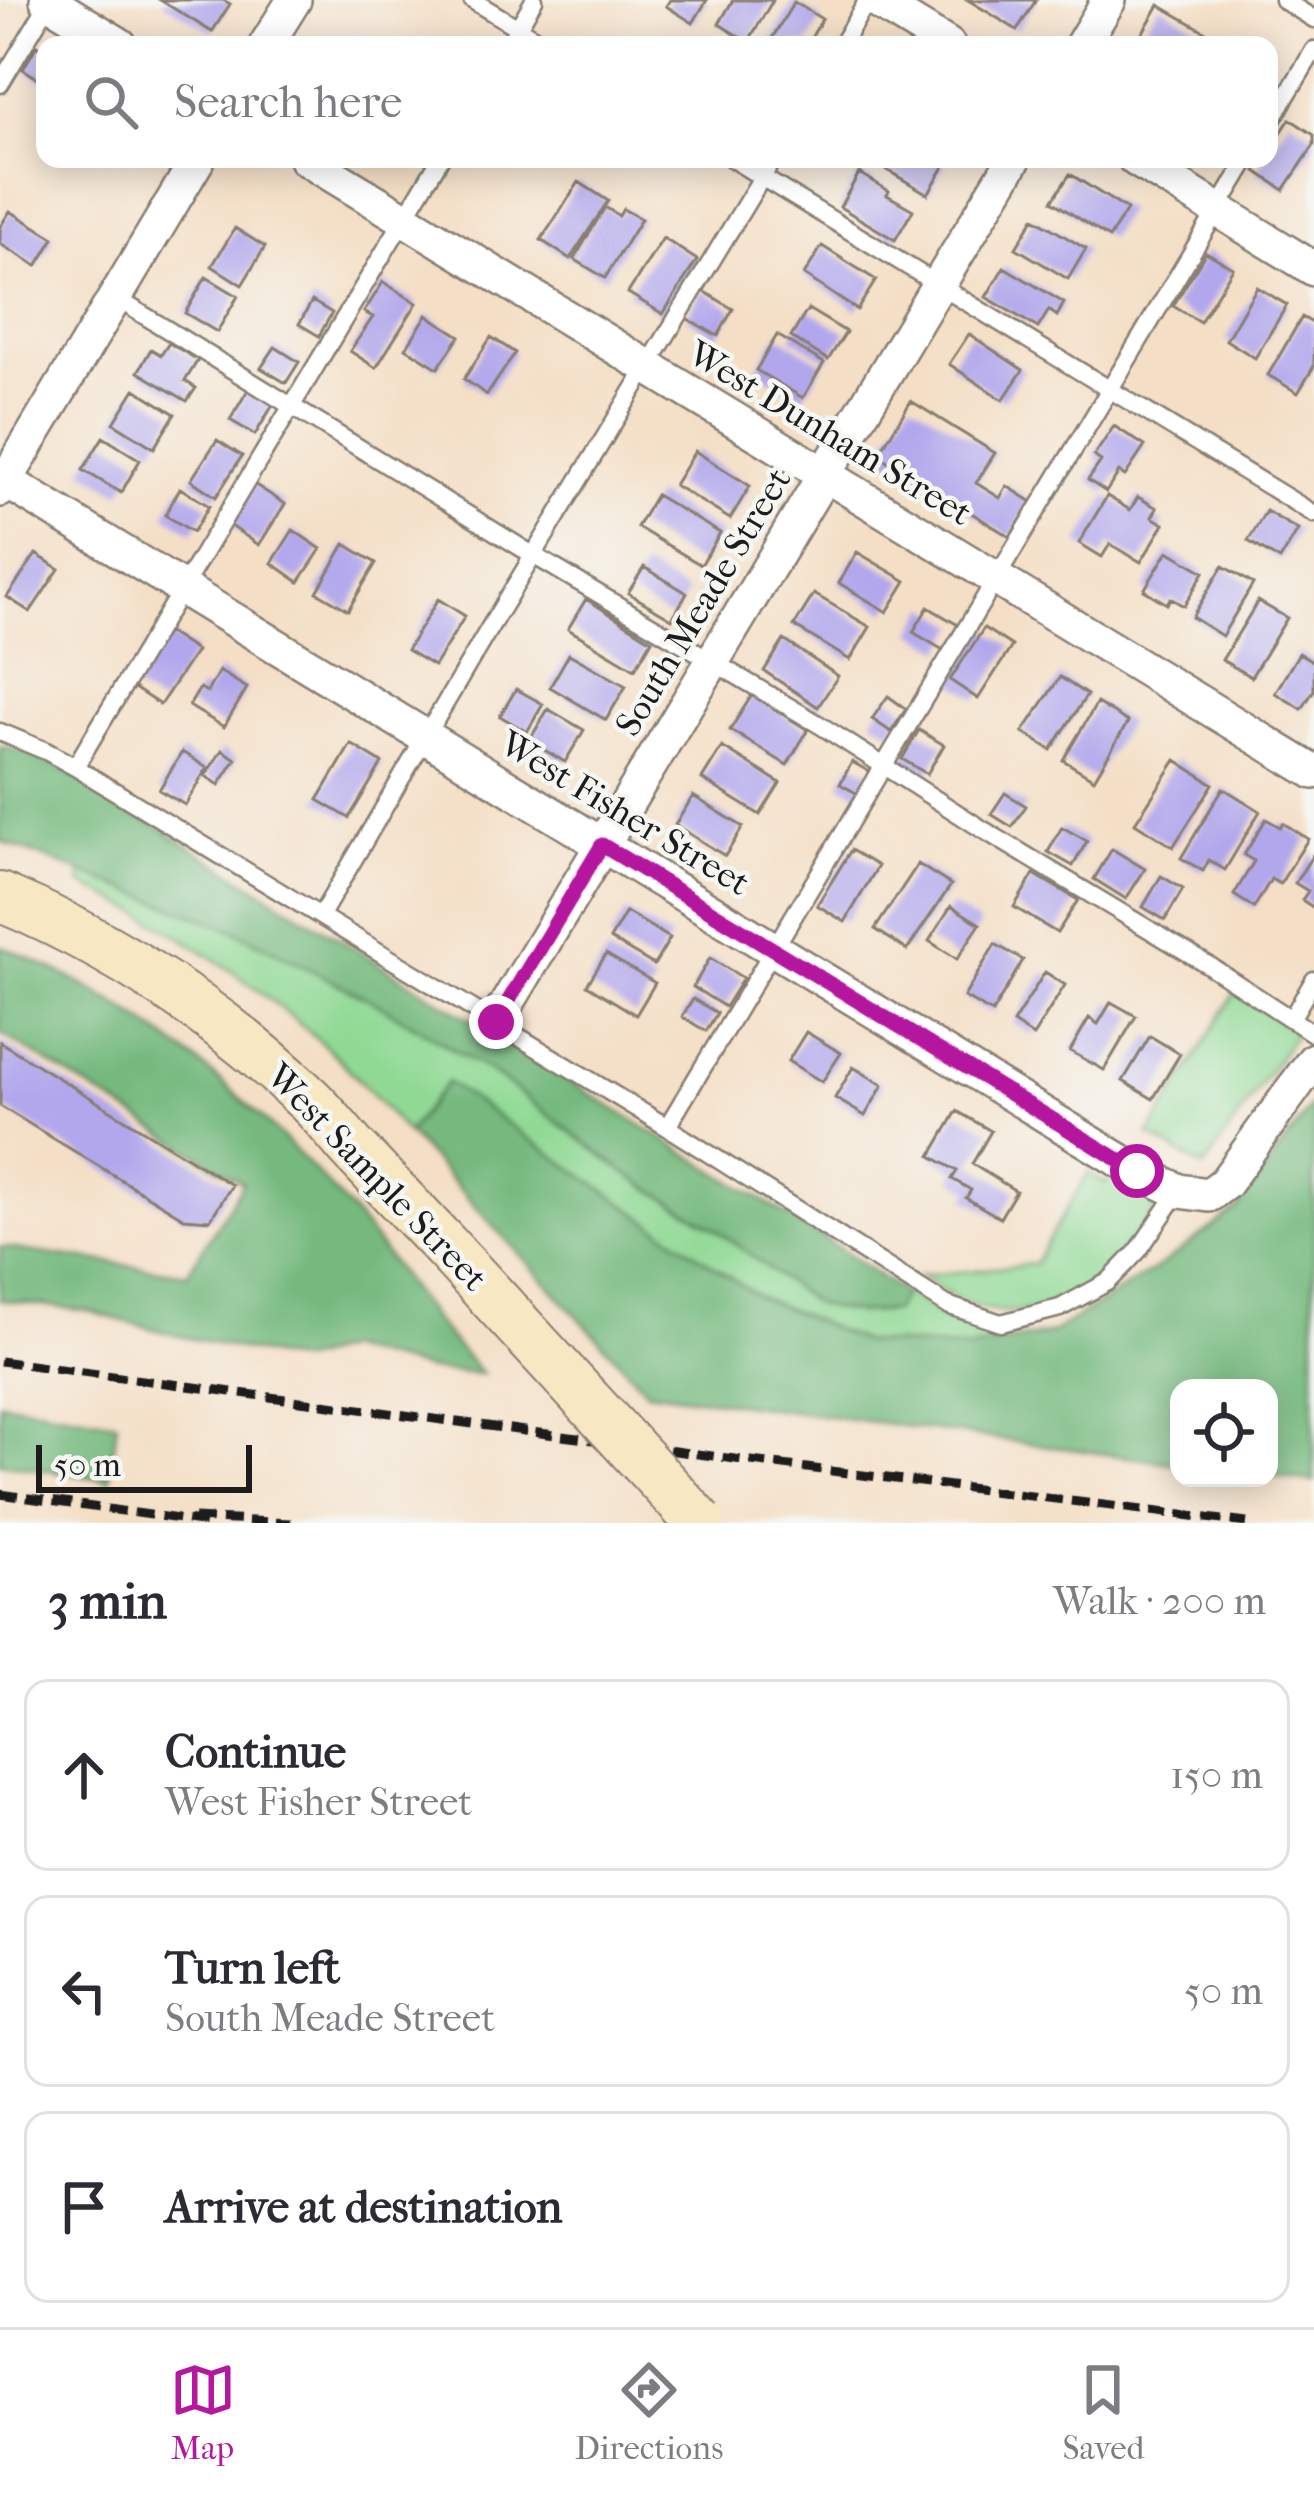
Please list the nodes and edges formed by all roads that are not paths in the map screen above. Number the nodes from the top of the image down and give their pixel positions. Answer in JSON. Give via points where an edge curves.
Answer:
{"nodes":[{"id":1,"x":49,"y":0,"type":"edge"},
{"id":2,"x":294,"y":0,"type":"edge"},
{"id":3,"x":472,"y":0,"type":"edge"},
{"id":4,"x":534,"y":0,"type":"edge"},
{"id":5,"x":871,"y":0,"type":"edge"},
{"id":6,"x":1109,"y":0,"type":"edge"},
{"id":7,"x":1283,"y":0,"type":"edge"},
{"id":8,"x":1314,"y":19,"type":"edge"},
{"id":9,"x":518,"y":28,"type":"junction"},
{"id":10,"x":106,"y":36,"type":"edge"},
{"id":11,"x":272,"y":36,"type":"edge"},
{"id":12,"x":513,"y":36,"type":"edge"},
{"id":13,"x":531,"y":36,"type":"edge"},
{"id":14,"x":848,"y":36,"type":"edge"},
{"id":15,"x":933,"y":36,"type":"edge"},
{"id":16,"x":1087,"y":36,"type":"edge"},
{"id":17,"x":1314,"y":50,"type":"edge"},
{"id":18,"x":0,"y":84,"type":"edge"},
{"id":19,"x":1278,"y":110,"type":"edge"},
{"id":20,"x":193,"y":168,"type":"edge"},
{"id":21,"x":321,"y":168,"type":"edge"},
{"id":22,"x":434,"y":168,"type":"edge"},
{"id":23,"x":747,"y":168,"type":"edge"},
{"id":24,"x":768,"y":168,"type":"edge"},
{"id":25,"x":1009,"y":168,"type":"edge"},
{"id":26,"x":1150,"y":168,"type":"edge"},
{"id":27,"x":1243,"y":168,"type":"edge"},
{"id":28,"x":762,"y":177,"type":"junction"},
{"id":29,"x":1218,"y":210,"type":"junction"},
{"id":30,"x":403,"y":219,"type":"junction"},
{"id":31,"x":1314,"y":269,"type":"edge"},
{"id":32,"x":938,"y":284,"type":"junction"},
{"id":33,"x":116,"y":298,"type":"junction"},
{"id":34,"x":646,"y":368,"type":"junction"},
{"id":35,"x":1110,"y":389,"type":"junction"},
{"id":36,"x":292,"y":406,"type":"junction"},
{"id":37,"x":824,"y":476,"type":"junction"},
{"id":38,"x":3,"y":486,"type":"edge"},
{"id":39,"x":1314,"y":514,"type":"edge"},
{"id":40,"x":533,"y":555,"type":"junction"},
{"id":41,"x":996,"y":579,"type":"junction"},
{"id":42,"x":181,"y":590,"type":"junction"},
{"id":43,"x":712,"y":661,"type":"junction"},
{"id":44,"x":0,"y":732,"type":"edge"},
{"id":45,"x":427,"y":738,"type":"junction"},
{"id":46,"x":884,"y":766,"type":"junction"},
{"id":47,"x":75,"y":767,"type":"junction"},
{"id":48,"x":1314,"y":772,"type":"edge"},
{"id":49,"x":602,"y":845,"type":"junction"},
{"id":50,"x":0,"y":897,"type":"edge"},
{"id":51,"x":321,"y":915,"type":"junction"},
{"id":52,"x":774,"y":949,"type":"junction"},
{"id":53,"x":1314,"y":980,"type":"edge"},
{"id":54,"x":1291,"y":1019,"type":"junction"},
{"id":55,"x":496,"y":1022,"type":"junction"},
{"id":56,"x":1314,"y":1034,"type":"edge"},
{"id":57,"x":1314,"y":1060,"type":"edge"},
{"id":58,"x":667,"y":1127,"type":"junction"},
{"id":59,"x":1194,"y":1193,"type":"junction"},
{"id":60,"x":700,"y":1523,"type":"edge"}],
"edges":[{"from":1,"to":10,"type":"street"},
{"from":1,"to":18,"type":"lane"},
{"from":2,"to":11,"type":"street"},
{"from":3,"to":9,"type":"lane"},
{"from":4,"to":9,"type":"lane"},
{"from":5,"to":14,"type":"lane"},
{"from":5,"to":15,"type":"street"},
{"from":6,"to":16,"type":"street"},
{"from":7,"to":8,"type":"lane"},
{"from":9,"to":12,"type":"lane"},
{"from":9,"to":13,"type":"lane"},
{"from":17,"to":19,"type":"lane"},
{"from":20,"to":33,"type":"street"},
{"from":21,"to":30,"type":"street","name":"West Dunham Street"},
{"from":22,"to":30,"type":"lane"},
{"from":23,"to":28,"type":"lane"},
{"from":24,"to":28,"type":"lane"},
{"from":25,"to":32,"type":"street","name":"South Meade Street"},
{"from":26,"to":29,"type":"street"},
{"from":27,"to":29,"type":"lane"},
{"from":28,"to":32,"type":"lane"},
{"from":28,"to":34,"type":"lane"},
{"from":29,"to":31,"type":"street"},
{"from":29,"to":35,"type":"lane"},
{"from":30,"to":34,"type":"street","name":"West Dunham Street"},
{"from":30,"to":36,"type":"lane"},
{"from":32,"to":35,"type":"lane"},
{"from":32,"to":37,"type":"street","name":"South Meade Street"},
{"from":33,"to":36,"type":"lane"},
{"from":33,"to":38,"type":"street"},
{"from":34,"to":37,"type":"street","name":"West Dunham Street"},
{"from":34,"to":40,"type":"lane"},
{"from":35,"to":39,"type":"lane"},
{"from":35,"to":41,"type":"lane"},
{"from":36,"to":40,"type":"lane"},
{"from":36,"to":42,"type":"lane"},
{"from":37,"to":41,"type":"street","name":"West Dunham Street"},
{"from":37,"to":43,"type":"street","name":"South Meade Street"},
{"from":38,"to":42,"type":"street","name":"West Fisher Street"},
{"from":40,"to":43,"type":"lane"},
{"from":40,"to":45,"type":"lane"},
{"from":41,"to":46,"type":"lane"},
{"from":41,"to":48,"type":"street","name":"West Dunham Street"},
{"from":42,"to":45,"type":"street","name":"West Fisher Street"},
{"from":42,"to":47,"type":"lane"},
{"from":43,"to":46,"type":"lane"},
{"from":43,"to":49,"type":"street","name":"South Meade Street"},
{"from":44,"to":47,"type":"lane"},
{"from":45,"to":49,"type":"street","name":"West Fisher Street"},
{"from":45,"to":51,"type":"lane"},
{"from":46,"to":52,"type":"lane"},
{"from":46,"to":54,"type":"lane"},
{"from":47,"to":51,"type":"lane"},
{"from":49,"to":52,"type":"street","name":"West Fisher Street"},
{"from":49,"to":55,"type":"street","name":"South Meade Street"},
{"from":50,"to":60,"type":"main road","name":"West Sample Street","bridge":true,"via":[[135,964],[264,1058]]},
{"from":51,"to":55,"type":"lane"},
{"from":52,"to":58,"type":"lane"},
{"from":52,"to":59,"type":"street","name":"West Fisher Street","via":[[1137,1171]]},
{"from":53,"to":54,"type":"lane"},
{"from":54,"to":56,"type":"lane"},
{"from":55,"to":58,"type":"lane"},
{"from":57,"to":59,"type":"street","via":[[1236,1171]]},
{"from":58,"to":59,"type":"lane","via":[[947,1305],[1001,1324],[1060,1308],[1108,1282]]}]}
